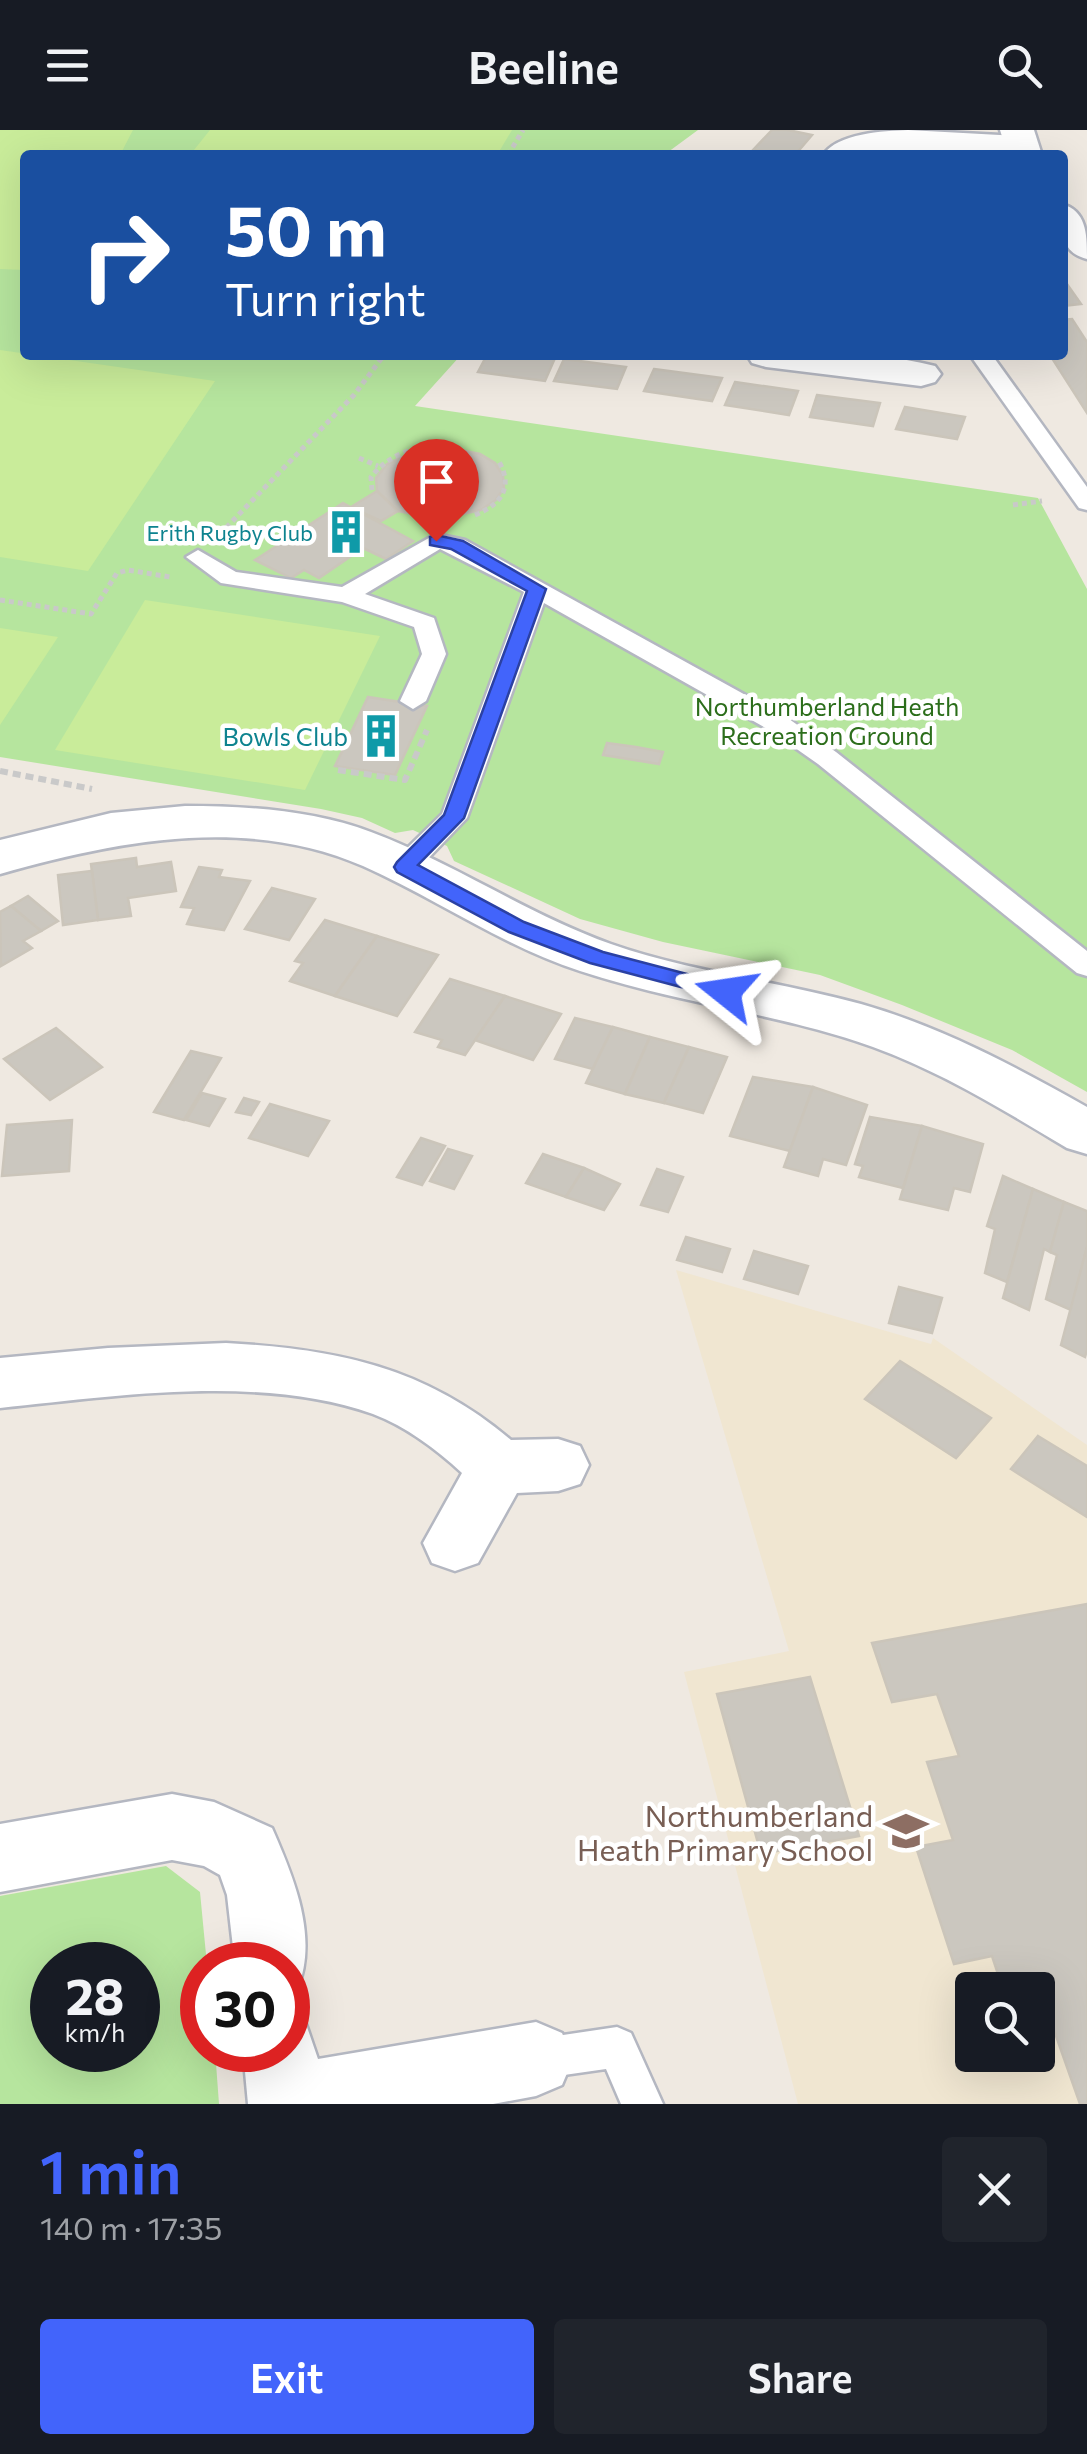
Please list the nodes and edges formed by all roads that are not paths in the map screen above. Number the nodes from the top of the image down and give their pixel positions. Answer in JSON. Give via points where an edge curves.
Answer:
{"nodes":[{"id":1,"x":1021,"y":144,"type":"edge"},
{"id":2,"x":848,"y":150,"type":"edge"},
{"id":3,"x":1068,"y":223,"type":"edge"},
{"id":4,"x":1087,"y":248,"type":"edge"},
{"id":5,"x":807,"y":360,"type":"edge"},
{"id":6,"x":985,"y":360,"type":"edge"},
{"id":7,"x":921,"y":374,"type":"dead end"},
{"id":8,"x":1086,"y":498,"type":"edge"},
{"id":9,"x":198,"y":557,"type":"road end"},
{"id":10,"x":536,"y":589,"type":"junction"},
{"id":11,"x":346,"y":595,"type":"junction"},
{"id":12,"x":413,"y":701,"type":"road end"},
{"id":13,"x":0,"y":857,"type":"edge"},
{"id":14,"x":404,"y":867,"type":"junction"},
{"id":15,"x":1087,"y":966,"type":"edge"},
{"id":16,"x":1087,"y":1133,"type":"edge"},
{"id":17,"x":0,"y":1383,"type":"edge"},
{"id":18,"x":455,"y":1543,"type":"dead end"},
{"id":19,"x":0,"y":1858,"type":"edge"},
{"id":20,"x":268,"y":1942,"type":"edge"},
{"id":21,"x":536,"y":2060,"type":"joint"},
{"id":22,"x":284,"y":2085,"type":"edge"},
{"id":23,"x":642,"y":2104,"type":"edge"}],
"edges":[{"from":1,"to":2,"type":"street","via":[[891,138]]},
{"from":3,"to":4,"type":"street"},
{"from":5,"to":7,"type":"street"},
{"from":6,"to":8,"type":"lane"},
{"from":9,"to":11,"type":"lane","via":[[229,578]]},
{"from":10,"to":11,"type":"lane","via":[[457,545],[436,541]]},
{"from":10,"to":14,"type":"lane","via":[[454,818]]},
{"from":10,"to":15,"type":"lane","via":[[780,725]]},
{"from":11,"to":12,"type":"lane","via":[[425,624],[434,654]]},
{"from":13,"to":14,"type":"street","via":[[113,827],[192,820],[274,826],[348,842]]},
{"from":14,"to":16,"type":"street","via":[[516,927],[597,958],[864,1024],[924,1046]]},
{"from":17,"to":18,"type":"street","via":[[134,1370],[300,1372],[376,1389],[529,1466]]},
{"from":19,"to":20,"type":"street","via":[[172,1828],[214,1835],[247,1852],[263,1895]]},
{"from":21,"to":22,"type":"street"},
{"from":21,"to":23,"type":"lane","via":[[617,2047]]}]}
